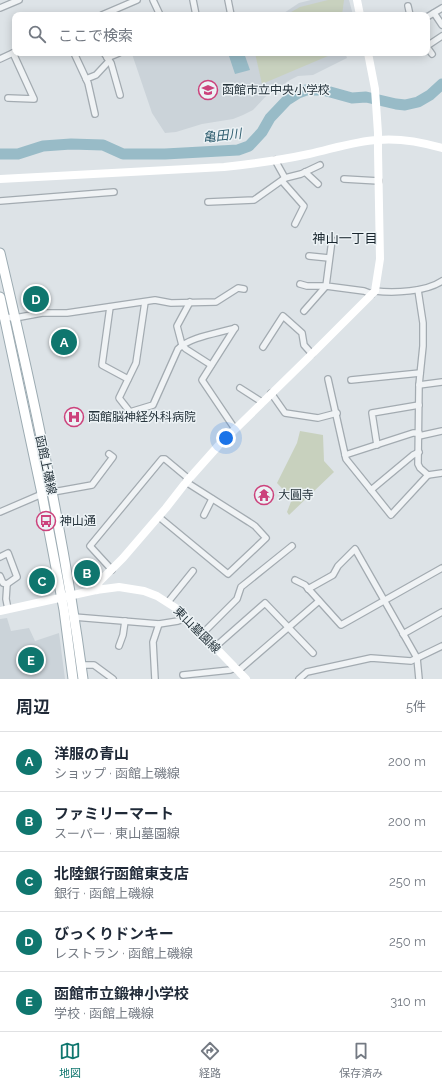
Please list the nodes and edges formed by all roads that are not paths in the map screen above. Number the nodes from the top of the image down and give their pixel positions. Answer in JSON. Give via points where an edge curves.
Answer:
{"nodes":[{"id":1,"x":19,"y":0,"type":"edge"},
{"id":2,"x":137,"y":0,"type":"edge"},
{"id":3,"x":153,"y":0,"type":"edge"},
{"id":4,"x":193,"y":0,"type":"edge"},
{"id":5,"x":228,"y":0,"type":"edge"},
{"id":6,"x":357,"y":0,"type":"edge"},
{"id":7,"x":408,"y":6,"type":"dead end"},
{"id":8,"x":0,"y":8,"type":"edge"},
{"id":9,"x":442,"y":8,"type":"edge"},
{"id":10,"x":109,"y":12,"type":"edge"},
{"id":11,"x":159,"y":12,"type":"edge"},
{"id":12,"x":195,"y":12,"type":"edge"},
{"id":13,"x":230,"y":12,"type":"edge"},
{"id":14,"x":359,"y":12,"type":"edge"},
{"id":15,"x":409,"y":12,"type":"edge"},
{"id":16,"x":434,"y":13,"type":"junction"},
{"id":17,"x":430,"y":15,"type":"edge"},
{"id":18,"x":442,"y":25,"type":"edge"},
{"id":19,"x":442,"y":36,"type":"edge"},
{"id":20,"x":430,"y":44,"type":"edge"},
{"id":21,"x":430,"y":51,"type":"edge"},
{"id":22,"x":12,"y":54,"type":"edge"},
{"id":23,"x":432,"y":54,"type":"dead end"},
{"id":24,"x":15,"y":56,"type":"edge"},
{"id":25,"x":75,"y":56,"type":"edge"},
{"id":26,"x":369,"y":56,"type":"edge"},
{"id":27,"x":107,"y":57,"type":"edge"},
{"id":28,"x":0,"y":59,"type":"edge"},
{"id":29,"x":86,"y":79,"type":"junction"},
{"id":30,"x":120,"y":95,"type":"dead end"},
{"id":31,"x":8,"y":98,"type":"dead end"},
{"id":32,"x":95,"y":114,"type":"dead end"},
{"id":33,"x":378,"y":140,"type":"junction"},
{"id":34,"x":442,"y":148,"type":"edge"},
{"id":35,"x":275,"y":160,"type":"junction"},
{"id":36,"x":320,"y":165,"type":"dead end"},
{"id":37,"x":305,"y":172,"type":"junction"},
{"id":38,"x":0,"y":179,"type":"edge"},
{"id":39,"x":344,"y":179,"type":"dead end"},
{"id":40,"x":283,"y":180,"type":"junction"},
{"id":41,"x":379,"y":181,"type":"junction"},
{"id":42,"x":318,"y":184,"type":"dead end"},
{"id":43,"x":114,"y":192,"type":"dead end"},
{"id":44,"x":0,"y":201,"type":"edge"},
{"id":45,"x":208,"y":202,"type":"dead end"},
{"id":46,"x":295,"y":224,"type":"dead end"},
{"id":47,"x":332,"y":240,"type":"dead end"},
{"id":48,"x":0,"y":253,"type":"edge"},
{"id":49,"x":308,"y":256,"type":"dead end"},
{"id":50,"x":330,"y":258,"type":"junction"},
{"id":51,"x":442,"y":280,"type":"edge"},
{"id":52,"x":300,"y":284,"type":"dead end"},
{"id":53,"x":326,"y":286,"type":"junction"},
{"id":54,"x":244,"y":289,"type":"dead end"},
{"id":55,"x":418,"y":290,"type":"junction"},
{"id":56,"x":374,"y":292,"type":"junction"},
{"id":57,"x":0,"y":297,"type":"edge"},
{"id":58,"x":145,"y":302,"type":"junction"},
{"id":59,"x":190,"y":302,"type":"junction"},
{"id":60,"x":110,"y":307,"type":"junction"},
{"id":61,"x":304,"y":311,"type":"dead end"},
{"id":62,"x":2,"y":317,"type":"edge"},
{"id":63,"x":15,"y":318,"type":"junction"},
{"id":64,"x":182,"y":345,"type":"junction"},
{"id":65,"x":263,"y":347,"type":"dead end"},
{"id":66,"x":312,"y":354,"type":"junction"},
{"id":67,"x":211,"y":365,"type":"junction"},
{"id":68,"x":420,"y":373,"type":"junction"},
{"id":69,"x":328,"y":379,"type":"dead end"},
{"id":70,"x":128,"y":380,"type":"junction"},
{"id":71,"x":352,"y":380,"type":"dead end"},
{"id":72,"x":442,"y":382,"type":"edge"},
{"id":73,"x":419,"y":385,"type":"junction"},
{"id":74,"x":240,"y":388,"type":"dead end"},
{"id":75,"x":271,"y":393,"type":"junction"},
{"id":76,"x":262,"y":402,"type":"junction"},
{"id":77,"x":419,"y":405,"type":"junction"},
{"id":78,"x":336,"y":413,"type":"junction"},
{"id":79,"x":235,"y":429,"type":"junction"},
{"id":80,"x":442,"y":432,"type":"edge"},
{"id":81,"x":419,"y":434,"type":"junction"},
{"id":82,"x":378,"y":445,"type":"junction"},
{"id":83,"x":418,"y":452,"type":"junction"},
{"id":84,"x":109,"y":454,"type":"dead end"},
{"id":85,"x":345,"y":455,"type":"junction"},
{"id":86,"x":442,"y":473,"type":"edge"},
{"id":87,"x":428,"y":475,"type":"junction"},
{"id":88,"x":187,"y":480,"type":"junction"},
{"id":89,"x":371,"y":490,"type":"junction"},
{"id":90,"x":52,"y":493,"type":"junction"},
{"id":91,"x":42,"y":494,"type":"junction"},
{"id":92,"x":212,"y":499,"type":"junction"},
{"id":93,"x":0,"y":512,"type":"edge"},
{"id":94,"x":204,"y":514,"type":"dead end"},
{"id":95,"x":159,"y":517,"type":"junction"},
{"id":96,"x":292,"y":546,"type":"dead end"},
{"id":97,"x":0,"y":557,"type":"edge"},
{"id":98,"x":442,"y":568,"type":"edge"},
{"id":99,"x":112,"y":570,"type":"junction"},
{"id":100,"x":193,"y":571,"type":"dead end"},
{"id":101,"x":0,"y":576,"type":"edge"},
{"id":102,"x":295,"y":580,"type":"dead end"},
{"id":103,"x":6,"y":584,"type":"junction"},
{"id":104,"x":308,"y":589,"type":"junction"},
{"id":105,"x":96,"y":590,"type":"junction"},
{"id":106,"x":66,"y":597,"type":"junction"},
{"id":107,"x":319,"y":600,"type":"junction"},
{"id":108,"x":384,"y":600,"type":"junction"},
{"id":109,"x":168,"y":602,"type":"junction"},
{"id":110,"x":8,"y":609,"type":"junction"},
{"id":111,"x":0,"y":611,"type":"edge"},
{"id":112,"x":442,"y":612,"type":"edge"},
{"id":113,"x":74,"y":617,"type":"junction"},
{"id":114,"x":187,"y":618,"type":"junction"},
{"id":115,"x":125,"y":621,"type":"junction"},
{"id":116,"x":159,"y":624,"type":"junction"},
{"id":117,"x":287,"y":628,"type":"junction"},
{"id":118,"x":202,"y":634,"type":"junction"},
{"id":119,"x":403,"y":634,"type":"junction"},
{"id":120,"x":119,"y":646,"type":"dead end"},
{"id":121,"x":442,"y":646,"type":"edge"},
{"id":122,"x":214,"y":647,"type":"junction"},
{"id":123,"x":313,"y":653,"type":"dead end"},
{"id":124,"x":416,"y":658,"type":"junction"},
{"id":125,"x":81,"y":665,"type":"junction"},
{"id":126,"x":236,"y":670,"type":"junction"},
{"id":127,"x":182,"y":675,"type":"dead end"},
{"id":128,"x":73,"y":679,"type":"edge"},
{"id":129,"x":83,"y":679,"type":"edge"},
{"id":130,"x":113,"y":679,"type":"edge"},
{"id":131,"x":155,"y":679,"type":"edge"},
{"id":132,"x":246,"y":679,"type":"edge"},
{"id":133,"x":299,"y":679,"type":"edge"},
{"id":134,"x":419,"y":679,"type":"edge"}],
"edges":[{"from":1,"to":8,"type":"street"},
{"from":2,"to":10,"type":"street"},
{"from":3,"to":11,"type":"street"},
{"from":4,"to":12,"type":"street"},
{"from":5,"to":13,"type":"street"},
{"from":6,"to":14,"type":"street"},
{"from":7,"to":15,"type":"street"},
{"from":9,"to":16,"type":"street"},
{"from":16,"to":17,"type":"street"},
{"from":16,"to":18,"type":"street"},
{"from":19,"to":20,"type":"street"},
{"from":21,"to":23,"type":"street"},
{"from":22,"to":28,"type":"street"},
{"from":24,"to":31,"type":"street","via":[[34,99]]},
{"from":25,"to":29,"type":"street"},
{"from":26,"to":33,"type":"street","via":[[378,114]]},
{"from":27,"to":29,"type":"street","via":[[96,75]]},
{"from":27,"to":30,"type":"street"},
{"from":29,"to":32,"type":"street"},
{"from":33,"to":34,"type":"street","via":[[404,140]]},
{"from":33,"to":35,"type":"street"},
{"from":33,"to":41,"type":"street"},
{"from":35,"to":38,"type":"street","via":[[224,167]]},
{"from":35,"to":40,"type":"street"},
{"from":36,"to":37,"type":"street"},
{"from":37,"to":40,"type":"street"},
{"from":37,"to":42,"type":"street"},
{"from":39,"to":41,"type":"street"},
{"from":40,"to":45,"type":"street","via":[[254,200]]},
{"from":40,"to":46,"type":"street","via":[[304,206]]},
{"from":41,"to":56,"type":"street","via":[[380,260]]},
{"from":43,"to":44,"type":"street"},
{"from":47,"to":50,"type":"street"},
{"from":48,"to":63,"type":"main road","name":"函館上磯線"},
{"from":49,"to":50,"type":"street"},
{"from":50,"to":53,"type":"street"},
{"from":51,"to":55,"type":"street"},
{"from":52,"to":53,"type":"street"},
{"from":53,"to":56,"type":"street"},
{"from":53,"to":61,"type":"street"},
{"from":54,"to":59,"type":"street","via":[[238,288],[216,302]]},
{"from":55,"to":56,"type":"street"},
{"from":55,"to":68,"type":"street","via":[[424,346]]},
{"from":56,"to":66,"type":"street"},
{"from":57,"to":62,"type":"main road","name":"函館上磯線"},
{"from":58,"to":59,"type":"street"},
{"from":58,"to":60,"type":"street"},
{"from":58,"to":70,"type":"street","via":[[136,363]]},
{"from":59,"to":64,"type":"street","via":[[177,326]]},
{"from":60,"to":63,"type":"street"},
{"from":60,"to":70,"type":"street","via":[[102,365]]},
{"from":62,"to":63,"type":"street"},
{"from":62,"to":91,"type":"main road","name":"函館上磯線"},
{"from":63,"to":90,"type":"main road","name":"函館上磯線"},
{"from":64,"to":67,"type":"street"},
{"from":64,"to":67,"type":"street","via":[[235,328]]},
{"from":64,"to":70,"type":"street","via":[[153,405],[130,412],[119,398]]},
{"from":65,"to":66,"type":"street","via":[[283,316],[302,333],[304,345]]},
{"from":66,"to":75,"type":"street"},
{"from":67,"to":79,"type":"street","via":[[202,380]]},
{"from":68,"to":71,"type":"street"},
{"from":68,"to":73,"type":"street"},
{"from":69,"to":78,"type":"street"},
{"from":72,"to":73,"type":"street"},
{"from":73,"to":77,"type":"street"},
{"from":74,"to":76,"type":"street"},
{"from":75,"to":76,"type":"street"},
{"from":75,"to":78,"type":"street","via":[[285,413],[318,418]]},
{"from":76,"to":79,"type":"street"},
{"from":77,"to":81,"type":"street"},
{"from":77,"to":82,"type":"street","via":[[372,412]]},
{"from":78,"to":85,"type":"street"},
{"from":79,"to":88,"type":"street"},
{"from":80,"to":81,"type":"street"},
{"from":81,"to":82,"type":"street","via":[[413,433]]},
{"from":81,"to":83,"type":"street"},
{"from":82,"to":85,"type":"street"},
{"from":83,"to":87,"type":"street","via":[[418,464]]},
{"from":83,"to":89,"type":"street"},
{"from":84,"to":90,"type":"street","via":[[114,457],[92,485]]},
{"from":85,"to":89,"type":"street"},
{"from":86,"to":87,"type":"street"},
{"from":87,"to":89,"type":"street","via":[[391,515]]},
{"from":88,"to":92,"type":"street"},
{"from":88,"to":95,"type":"street"},
{"from":88,"to":99,"type":"street","via":[[165,459],[162,460],[90,546]]},
{"from":90,"to":91,"type":"street"},
{"from":90,"to":106,"type":"main road","name":"函館上磯線"},
{"from":91,"to":93,"type":"street"},
{"from":91,"to":106,"type":"main road","name":"函館上磯線"},
{"from":92,"to":94,"type":"street"},
{"from":92,"to":95,"type":"street","via":[[255,526],[266,538],[228,574]]},
{"from":95,"to":99,"type":"street"},
{"from":96,"to":118,"type":"street","via":[[241,587],[237,599]]},
{"from":97,"to":103,"type":"street","via":[[8,553],[17,577]]},
{"from":98,"to":108,"type":"street"},
{"from":99,"to":105,"type":"street","via":[[99,582]]},
{"from":100,"to":109,"type":"street"},
{"from":101,"to":103,"type":"street"},
{"from":102,"to":104,"type":"street"},
{"from":103,"to":110,"type":"street"},
{"from":104,"to":107,"type":"street"},
{"from":104,"to":108,"type":"street","via":[[333,575],[355,549]]},
{"from":105,"to":106,"type":"street","name":"東山墓園線"},
{"from":105,"to":109,"type":"street","name":"東山墓園線","via":[[119,587],[136,589]]},
{"from":106,"to":110,"type":"street","name":"東山墓園線"},
{"from":106,"to":113,"type":"main road","name":"函館上磯線"},
{"from":106,"to":128,"type":"main road","name":"函館上磯線"},
{"from":107,"to":108,"type":"street","via":[[341,625]]},
{"from":107,"to":117,"type":"street"},
{"from":108,"to":119,"type":"street"},
{"from":109,"to":114,"type":"street","name":"東山墓園線"},
{"from":110,"to":111,"type":"street","name":"東山墓園線"},
{"from":112,"to":119,"type":"street"},
{"from":113,"to":115,"type":"street"},
{"from":113,"to":125,"type":"main road","name":"函館上磯線"},
{"from":114,"to":116,"type":"street"},
{"from":114,"to":118,"type":"street","name":"東山墓園線"},
{"from":115,"to":116,"type":"street"},
{"from":115,"to":120,"type":"street"},
{"from":116,"to":131,"type":"street","via":[[153,642]]},
{"from":117,"to":122,"type":"street","via":[[265,603]]},
{"from":117,"to":123,"type":"street"},
{"from":117,"to":126,"type":"street"},
{"from":118,"to":122,"type":"street","name":"東山墓園線"},
{"from":119,"to":124,"type":"street"},
{"from":121,"to":124,"type":"street"},
{"from":122,"to":126,"type":"street","name":"東山墓園線"},
{"from":124,"to":133,"type":"street","via":[[411,661],[371,658],[356,660],[307,672]]},
{"from":124,"to":134,"type":"street"},
{"from":125,"to":129,"type":"main road","name":"函館上磯線"},
{"from":125,"to":130,"type":"street","via":[[94,665]]},
{"from":126,"to":127,"type":"street"},
{"from":126,"to":132,"type":"street","name":"東山墓園線"}]}
